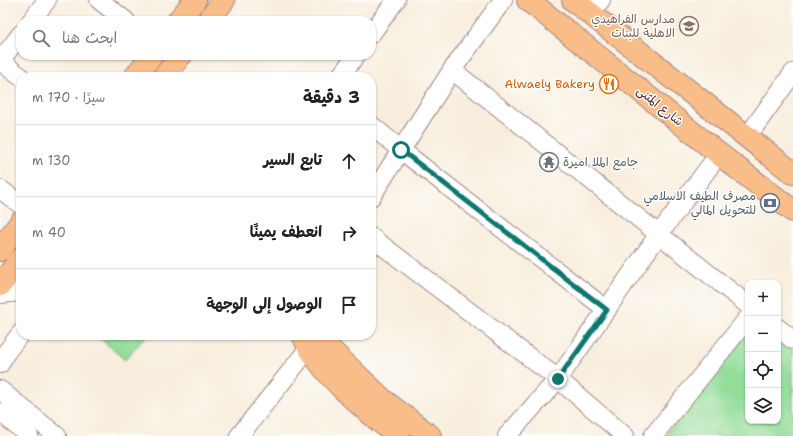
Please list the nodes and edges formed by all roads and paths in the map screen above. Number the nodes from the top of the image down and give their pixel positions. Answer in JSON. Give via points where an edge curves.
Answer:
{"nodes":[{"id":1,"x":47,"y":0,"type":"edge"},
{"id":2,"x":99,"y":0,"type":"edge"},
{"id":3,"x":195,"y":0,"type":"edge"},
{"id":4,"x":224,"y":0,"type":"edge"},
{"id":5,"x":396,"y":0,"type":"edge"},
{"id":6,"x":503,"y":0,"type":"edge"},
{"id":7,"x":528,"y":0,"type":"edge"},
{"id":8,"x":573,"y":0,"type":"edge"},
{"id":9,"x":595,"y":7,"type":"edge"},
{"id":10,"x":35,"y":16,"type":"edge"},
{"id":11,"x":120,"y":16,"type":"edge"},
{"id":12,"x":182,"y":16,"type":"edge"},
{"id":13,"x":212,"y":16,"type":"edge"},
{"id":14,"x":376,"y":27,"type":"edge"},
{"id":15,"x":16,"y":40,"type":"edge"},
{"id":16,"x":148,"y":60,"type":"edge"},
{"id":17,"x":177,"y":60,"type":"edge"},
{"id":18,"x":352,"y":60,"type":"edge"},
{"id":19,"x":0,"y":61,"type":"edge"},
{"id":20,"x":452,"y":70,"type":"junction"},
{"id":21,"x":139,"y":72,"type":"edge"},
{"id":22,"x":168,"y":72,"type":"edge"},
{"id":23,"x":344,"y":72,"type":"edge"},
{"id":24,"x":16,"y":73,"type":"edge"},
{"id":25,"x":793,"y":73,"type":"edge"},
{"id":26,"x":376,"y":129,"type":"edge"},
{"id":27,"x":747,"y":137,"type":"junction"},
{"id":28,"x":401,"y":150,"type":"junction"},
{"id":29,"x":719,"y":154,"type":"junction"},
{"id":30,"x":793,"y":173,"type":"edge"},
{"id":31,"x":0,"y":189,"type":"edge"},
{"id":32,"x":376,"y":189,"type":"edge"},
{"id":33,"x":16,"y":201,"type":"edge"},
{"id":34,"x":793,"y":211,"type":"edge"},
{"id":35,"x":16,"y":229,"type":"edge"},
{"id":36,"x":659,"y":234,"type":"junction"},
{"id":37,"x":376,"y":241,"type":"edge"},
{"id":38,"x":0,"y":250,"type":"edge"},
{"id":39,"x":16,"y":265,"type":"edge"},
{"id":40,"x":0,"y":285,"type":"edge"},
{"id":41,"x":16,"y":292,"type":"edge"},
{"id":42,"x":0,"y":294,"type":"edge"},
{"id":43,"x":745,"y":303,"type":"edge"},
{"id":44,"x":607,"y":310,"type":"junction"},
{"id":45,"x":745,"y":322,"type":"edge"},
{"id":46,"x":781,"y":330,"type":"edge"},
{"id":47,"x":16,"y":340,"type":"edge"},
{"id":48,"x":313,"y":340,"type":"edge"},
{"id":49,"x":793,"y":340,"type":"edge"},
{"id":50,"x":0,"y":364,"type":"edge"},
{"id":51,"x":558,"y":379,"type":"junction"},
{"id":52,"x":0,"y":390,"type":"edge"},
{"id":53,"x":0,"y":412,"type":"edge"},
{"id":54,"x":29,"y":436,"type":"edge"},
{"id":55,"x":57,"y":436,"type":"edge"},
{"id":56,"x":239,"y":436,"type":"edge"},
{"id":57,"x":398,"y":436,"type":"edge"},
{"id":58,"x":430,"y":436,"type":"edge"},
{"id":59,"x":507,"y":436,"type":"edge"},
{"id":60,"x":625,"y":436,"type":"edge"},
{"id":61,"x":653,"y":436,"type":"edge"}],
"edges":[{"from":1,"to":10,"type":"street"},
{"from":2,"to":11,"type":"street"},
{"from":3,"to":12,"type":"main road"},
{"from":4,"to":13,"type":"main road"},
{"from":5,"to":14,"type":"street"},
{"from":6,"to":20,"type":"street"},
{"from":7,"to":29,"type":"main road","name":"شارع المثنى"},
{"from":8,"to":9,"type":"main road"},
{"from":9,"to":27,"type":"main road"},
{"from":15,"to":19,"type":"street"},
{"from":16,"to":21,"type":"main road"},
{"from":17,"to":22,"type":"main road"},
{"from":18,"to":23,"type":"street"},
{"from":19,"to":24,"type":"street"},
{"from":20,"to":28,"type":"street"},
{"from":20,"to":36,"type":"street"},
{"from":25,"to":27,"type":"street"},
{"from":26,"to":28,"type":"street"},
{"from":27,"to":30,"type":"main road"},
{"from":28,"to":32,"type":"street"},
{"from":28,"to":44,"type":"street"},
{"from":29,"to":34,"type":"main road","name":"شارع المثنى"},
{"from":29,"to":36,"type":"street"},
{"from":31,"to":33,"type":"street"},
{"from":35,"to":38,"type":"main road"},
{"from":36,"to":43,"type":"street"},
{"from":36,"to":44,"type":"street"},
{"from":37,"to":51,"type":"street"},
{"from":39,"to":40,"type":"main road"},
{"from":41,"to":42,"type":"street"},
{"from":44,"to":51,"type":"street"},
{"from":45,"to":61,"type":"street"},
{"from":46,"to":49,"type":"street"},
{"from":47,"to":50,"type":"street"},
{"from":48,"to":56,"type":"street"},
{"from":48,"to":57,"type":"main road","via":[[326,370],[366,411]]},
{"from":48,"to":58,"type":"main road"},
{"from":51,"to":59,"type":"street"},
{"from":51,"to":60,"type":"street"},
{"from":52,"to":55,"type":"street"},
{"from":53,"to":54,"type":"street"}]}
